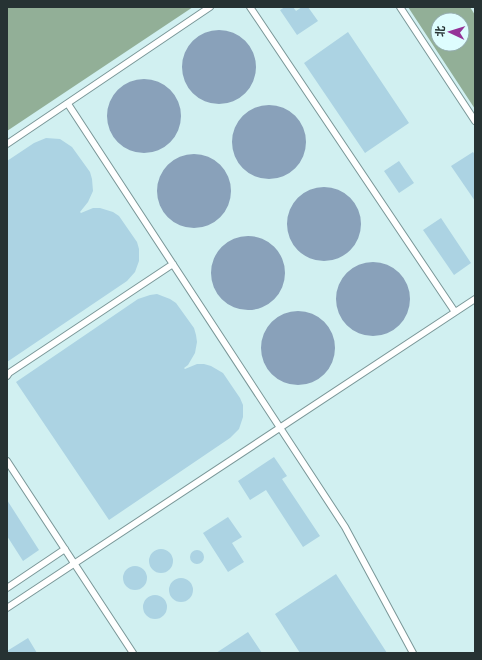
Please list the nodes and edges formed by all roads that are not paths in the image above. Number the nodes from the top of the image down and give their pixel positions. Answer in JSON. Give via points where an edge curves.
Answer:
{"nodes":[{"id":1,"x":210,"y":7,"type":"edge"},
{"id":2,"x":250,"y":7,"type":"edge"},
{"id":3,"x":400,"y":7,"type":"edge"},
{"id":4,"x":68,"y":104,"type":"junction"},
{"id":5,"x":475,"y":121,"type":"edge"},
{"id":6,"x":7,"y":144,"type":"edge"},
{"id":7,"x":173,"y":264,"type":"junction"},
{"id":8,"x":475,"y":299,"type":"edge"},
{"id":9,"x":455,"y":312,"type":"junction"},
{"id":10,"x":7,"y":376,"type":"edge"},
{"id":11,"x":280,"y":427,"type":"junction"},
{"id":12,"x":7,"y":461,"type":"edge"},
{"id":13,"x":65,"y":550,"type":"junction"},
{"id":14,"x":74,"y":563,"type":"junction"},
{"id":15,"x":7,"y":588,"type":"edge"},
{"id":16,"x":7,"y":608,"type":"edge"},
{"id":17,"x":132,"y":653,"type":"edge"},
{"id":18,"x":413,"y":653,"type":"edge"}],
"edges":[{"from":1,"to":4,"type":"lane"},
{"from":2,"to":9,"type":"lane"},
{"from":3,"to":5,"type":"lane"},
{"from":4,"to":6,"type":"lane"},
{"from":4,"to":7,"type":"lane"},
{"from":7,"to":10,"type":"lane","via":[[9,372]]},
{"from":7,"to":11,"type":"lane"},
{"from":8,"to":9,"type":"lane"},
{"from":9,"to":11,"type":"lane"},
{"from":11,"to":14,"type":"lane"},
{"from":11,"to":18,"type":"lane","via":[[345,527]]},
{"from":12,"to":13,"type":"lane"},
{"from":13,"to":14,"type":"lane"},
{"from":13,"to":15,"type":"lane"},
{"from":14,"to":16,"type":"lane"},
{"from":14,"to":17,"type":"lane"}]}
